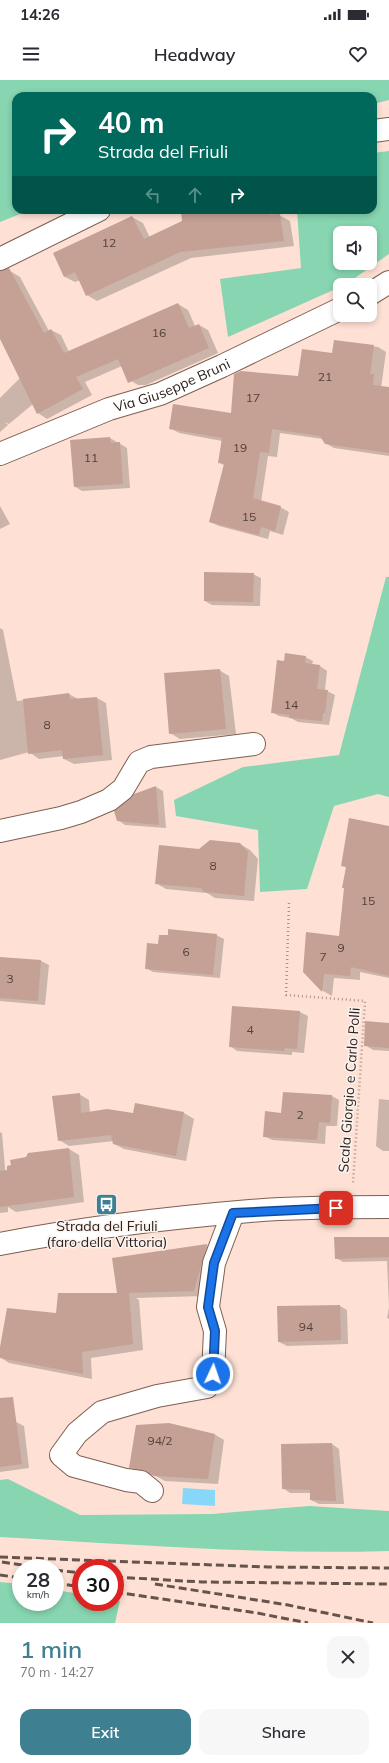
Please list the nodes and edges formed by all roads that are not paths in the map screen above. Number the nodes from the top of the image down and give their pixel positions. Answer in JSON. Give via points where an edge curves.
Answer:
{"nodes":[{"id":1,"x":389,"y":129,"type":"edge"},
{"id":2,"x":377,"y":130,"type":"edge"},
{"id":3,"x":92,"y":214,"type":"edge"},
{"id":4,"x":0,"y":259,"type":"edge"},
{"id":5,"x":389,"y":282,"type":"edge"},
{"id":6,"x":377,"y":290,"type":"edge"},
{"id":7,"x":333,"y":312,"type":"edge"},
{"id":8,"x":0,"y":454,"type":"edge"},
{"id":9,"x":254,"y":744,"type":"dead end"},
{"id":10,"x":0,"y":831,"type":"edge"},
{"id":11,"x":389,"y":1207,"type":"edge"},
{"id":12,"x":233,"y":1213,"type":"junction"},
{"id":13,"x":0,"y":1244,"type":"edge"},
{"id":14,"x":152,"y":1491,"type":"dead end"}],
"edges":[{"from":1,"to":2,"type":"street"},
{"from":3,"to":4,"type":"street"},
{"from":5,"to":6,"type":"street"},
{"from":7,"to":8,"type":"street","name":"Via Giuseppe Bruni","via":[[160,394],[109,410]]},
{"from":9,"to":10,"type":"street","via":[[151,757],[139,762],[123,789],[109,800],[61,818]]},
{"from":11,"to":12,"type":"street"},
{"from":12,"to":13,"type":"street","via":[[127,1224]]},
{"from":12,"to":14,"type":"street","via":[[214,1263],[208,1307],[215,1331],[213,1374],[207,1387],[157,1396],[102,1412],[77,1433],[61,1455],[74,1466],[141,1482]]}]}
